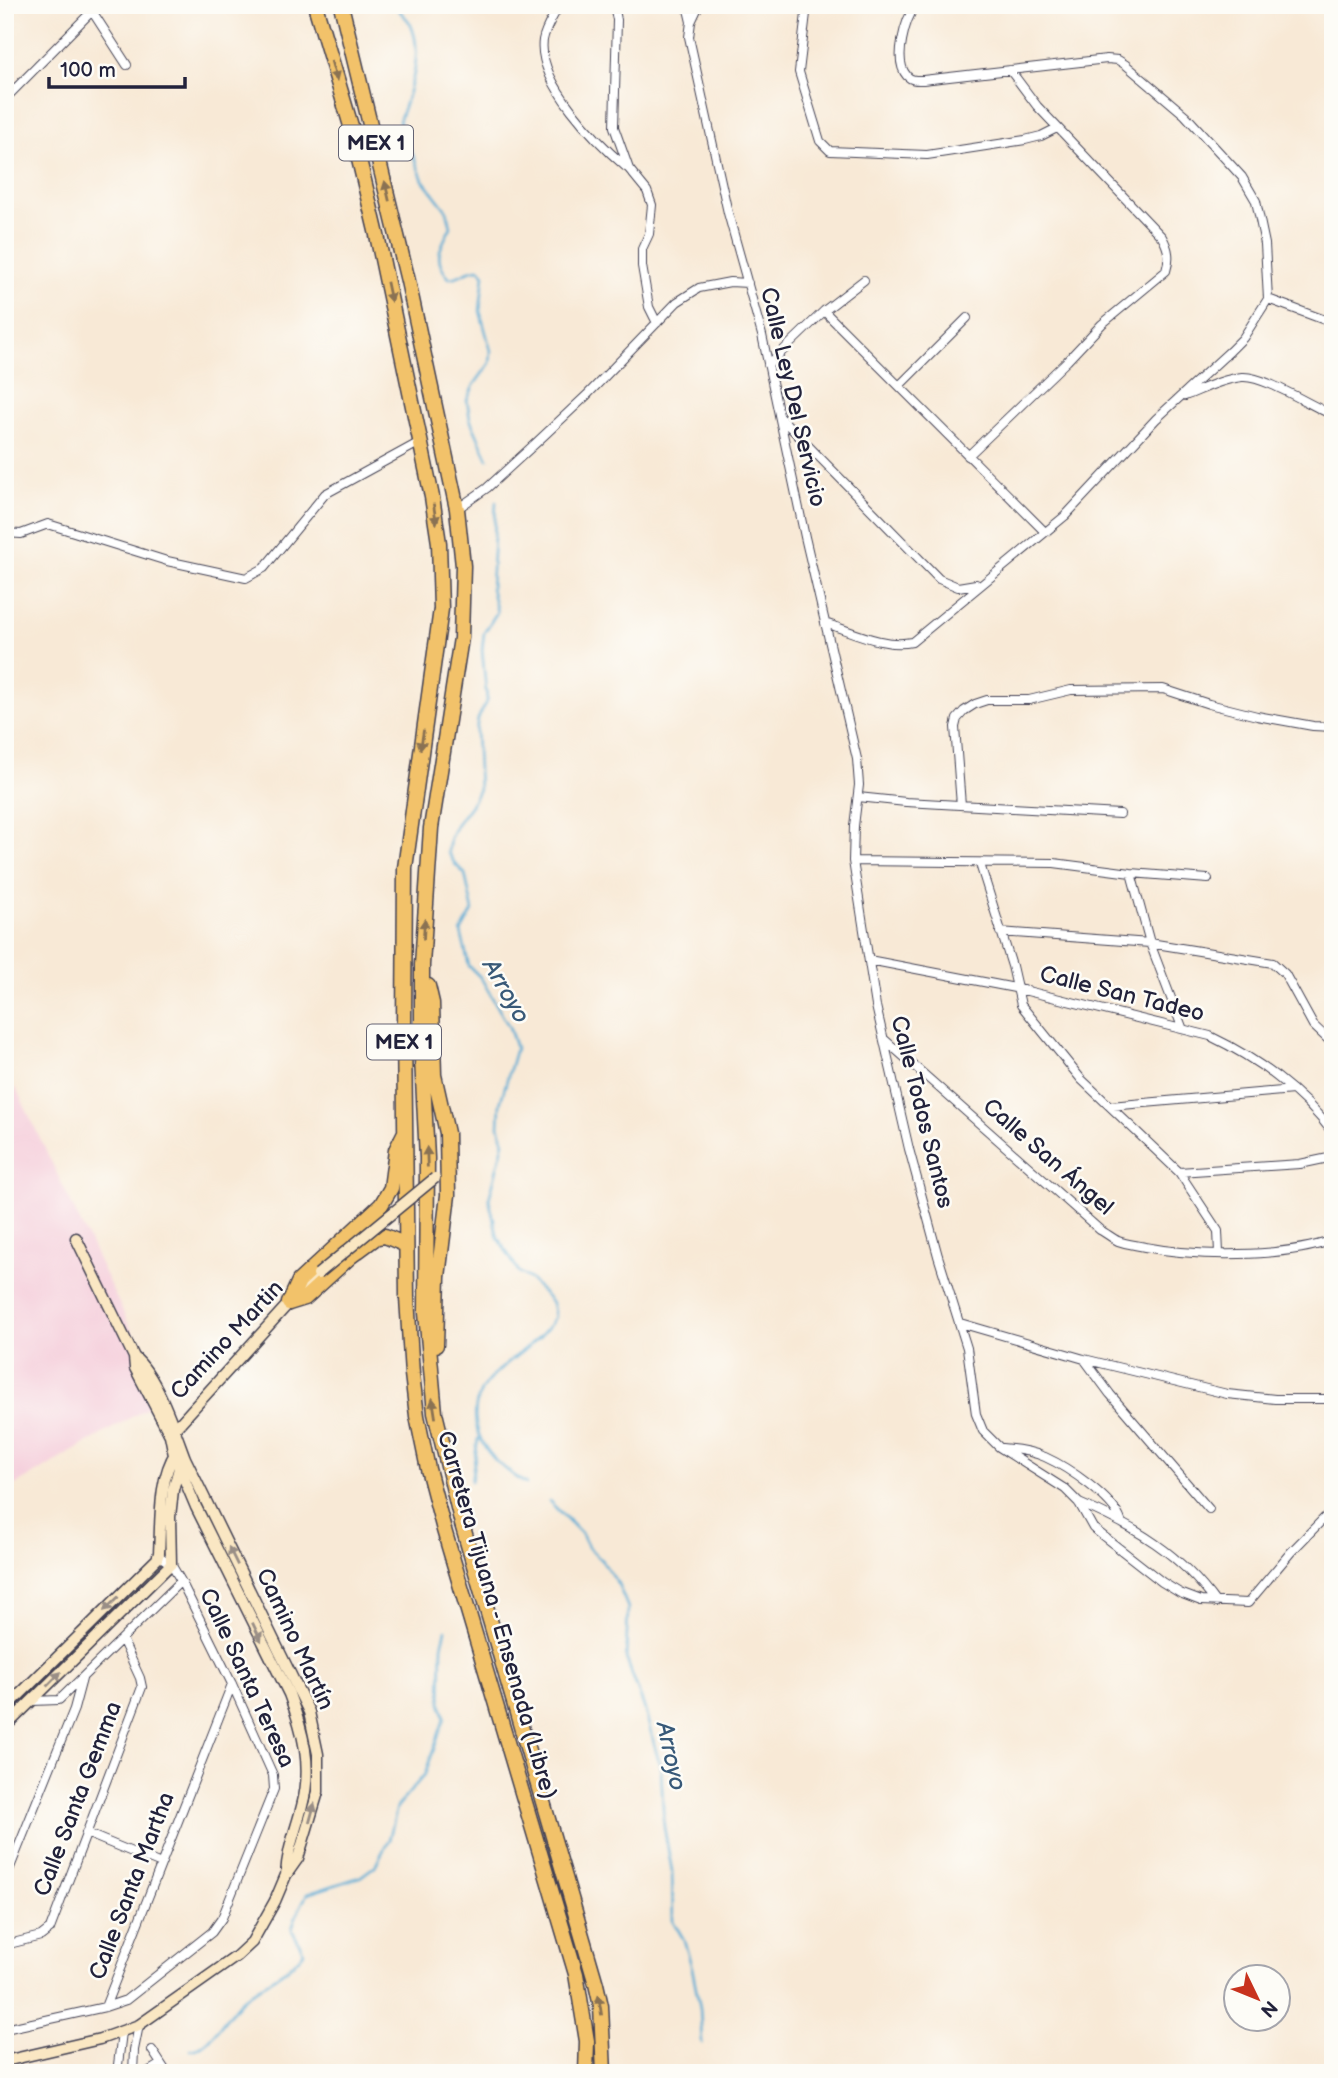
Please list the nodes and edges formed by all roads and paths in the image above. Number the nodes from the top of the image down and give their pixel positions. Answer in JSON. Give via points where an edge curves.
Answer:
{"nodes":[{"id":1,"x":315,"y":5,"type":"edge"},
{"id":2,"x":341,"y":5,"type":"edge"},
{"id":3,"x":559,"y":5,"type":"edge"},
{"id":4,"x":614,"y":5,"type":"edge"},
{"id":5,"x":687,"y":5,"type":"edge"},
{"id":6,"x":699,"y":5,"type":"edge"},
{"id":7,"x":807,"y":5,"type":"edge"},
{"id":8,"x":916,"y":5,"type":"edge"},
{"id":9,"x":95,"y":8,"type":"edge"},
{"id":10,"x":691,"y":22,"type":"junction"},
{"id":11,"x":127,"y":65,"type":"dead end"},
{"id":12,"x":1010,"y":70,"type":"junction"},
{"id":13,"x":5,"y":99,"type":"edge"},
{"id":14,"x":1057,"y":128,"type":"junction"},
{"id":15,"x":629,"y":169,"type":"junction"},
{"id":16,"x":864,"y":280,"type":"dead end"},
{"id":17,"x":748,"y":283,"type":"junction"},
{"id":18,"x":1268,"y":299,"type":"junction"},
{"id":19,"x":824,"y":311,"type":"junction"},
{"id":20,"x":967,"y":317,"type":"dead end"},
{"id":21,"x":657,"y":323,"type":"junction"},
{"id":22,"x":1333,"y":323,"type":"edge"},
{"id":23,"x":768,"y":365,"type":"junction"},
{"id":24,"x":899,"y":386,"type":"junction"},
{"id":25,"x":1178,"y":399,"type":"junction"},
{"id":26,"x":1333,"y":415,"type":"edge"},
{"id":27,"x":779,"y":417,"type":"junction"},
{"id":28,"x":420,"y":442,"type":"junction"},
{"id":29,"x":968,"y":456,"type":"junction"},
{"id":30,"x":457,"y":509,"type":"junction"},
{"id":31,"x":1044,"y":531,"type":"junction"},
{"id":32,"x":5,"y":533,"type":"edge"},
{"id":33,"x":981,"y":583,"type":"junction"},
{"id":34,"x":825,"y":623,"type":"junction"},
{"id":35,"x":1333,"y":727,"type":"edge"},
{"id":36,"x":858,"y":797,"type":"junction"},
{"id":37,"x":961,"y":805,"type":"junction"},
{"id":38,"x":1120,"y":814,"type":"dead end"},
{"id":39,"x":853,"y":862,"type":"junction"},
{"id":40,"x":980,"y":864,"type":"junction"},
{"id":41,"x":1131,"y":873,"type":"junction"},
{"id":42,"x":1208,"y":879,"type":"dead end"},
{"id":43,"x":1000,"y":932,"type":"junction"},
{"id":44,"x":1150,"y":943,"type":"junction"},
{"id":45,"x":869,"y":960,"type":"junction"},
{"id":46,"x":422,"y":964,"type":"junction"},
{"id":47,"x":1015,"y":988,"type":"junction"},
{"id":48,"x":1182,"y":1027,"type":"junction"},
{"id":49,"x":885,"y":1040,"type":"junction"},
{"id":50,"x":1333,"y":1044,"type":"edge"},
{"id":51,"x":1293,"y":1090,"type":"junction"},
{"id":52,"x":1110,"y":1106,"type":"junction"},
{"id":53,"x":404,"y":1133,"type":"junction"},
{"id":54,"x":1333,"y":1133,"type":"edge"},
{"id":55,"x":1333,"y":1157,"type":"edge"},
{"id":56,"x":1179,"y":1172,"type":"junction"},
{"id":57,"x":442,"y":1175,"type":"junction"},
{"id":58,"x":76,"y":1238,"type":"dead end"},
{"id":59,"x":1333,"y":1240,"type":"edge"},
{"id":60,"x":406,"y":1245,"type":"junction"},
{"id":61,"x":1219,"y":1253,"type":"junction"},
{"id":62,"x":289,"y":1303,"type":"junction"},
{"id":63,"x":960,"y":1323,"type":"junction"},
{"id":64,"x":1084,"y":1359,"type":"junction"},
{"id":65,"x":430,"y":1372,"type":"junction"},
{"id":66,"x":1333,"y":1399,"type":"edge"},
{"id":67,"x":172,"y":1432,"type":"junction"},
{"id":68,"x":999,"y":1447,"type":"junction"},
{"id":69,"x":180,"y":1453,"type":"junction"},
{"id":70,"x":179,"y":1469,"type":"junction"},
{"id":71,"x":1079,"y":1503,"type":"junction"},
{"id":72,"x":1209,"y":1509,"type":"dead end"},
{"id":73,"x":1333,"y":1509,"type":"edge"},
{"id":74,"x":1121,"y":1521,"type":"junction"},
{"id":75,"x":159,"y":1556,"type":"junction"},
{"id":76,"x":171,"y":1564,"type":"junction"},
{"id":77,"x":181,"y":1581,"type":"junction"},
{"id":78,"x":1216,"y":1603,"type":"junction"},
{"id":79,"x":122,"y":1639,"type":"junction"},
{"id":80,"x":82,"y":1679,"type":"junction"},
{"id":81,"x":232,"y":1684,"type":"junction"},
{"id":82,"x":32,"y":1701,"type":"junction"},
{"id":83,"x":5,"y":1709,"type":"edge"},
{"id":84,"x":5,"y":1727,"type":"edge"},
{"id":85,"x":86,"y":1833,"type":"junction"},
{"id":86,"x":161,"y":1864,"type":"junction"},
{"id":87,"x":286,"y":1875,"type":"junction"},
{"id":88,"x":5,"y":1880,"type":"edge"},
{"id":89,"x":5,"y":1945,"type":"edge"},
{"id":90,"x":105,"y":2007,"type":"junction"},
{"id":91,"x":138,"y":2025,"type":"junction"},
{"id":92,"x":5,"y":2029,"type":"edge"},
{"id":93,"x":122,"y":2032,"type":"junction"},
{"id":94,"x":152,"y":2050,"type":"dead end"},
{"id":95,"x":5,"y":2061,"type":"edge"},
{"id":96,"x":161,"y":2064,"type":"junction"},
{"id":97,"x":117,"y":2073,"type":"edge"},
{"id":98,"x":134,"y":2073,"type":"edge"},
{"id":99,"x":146,"y":2073,"type":"edge"},
{"id":100,"x":167,"y":2073,"type":"edge"},
{"id":101,"x":586,"y":2073,"type":"edge"},
{"id":102,"x":604,"y":2073,"type":"edge"}],
"edges":[{"from":1,"to":28,"type":"highway","name":"Carretera Tijuana - Ensenada (Libre)","number":"MEX 1","one_way":true,"via":[[351,126]]},
{"from":30,"to":2,"type":"highway","name":"Carretera Tijuana - Ensenada (Libre)","number":"MEX 1","one_way":true},
{"from":3,"to":15,"type":"street","via":[[543,39],[548,71],[567,104]]},
{"from":4,"to":15,"type":"street","via":[[614,127]]},
{"from":5,"to":10,"type":"street","name":"Calle Ley Del Servicio"},
{"from":6,"to":10,"type":"street"},
{"from":7,"to":14,"type":"street","via":[[799,72],[820,141],[830,151],[927,155],[1025,140]]},
{"from":8,"to":12,"type":"street","via":[[904,29],[901,54],[906,75],[923,80]]},
{"from":9,"to":11,"type":"street"},
{"from":9,"to":13,"type":"street"},
{"from":10,"to":17,"type":"street","name":"Calle Ley Del Servicio","via":[[689,37]]},
{"from":12,"to":14,"type":"street"},
{"from":12,"to":18,"type":"street","via":[[1118,60],[1185,115],[1242,177],[1256,201],[1265,244]]},
{"from":14,"to":29,"type":"street","via":[[1162,237],[1169,260],[1166,271],[1101,324]]},
{"from":15,"to":21,"type":"street","via":[[652,205],[642,266],[649,307]]},
{"from":16,"to":19,"type":"street"},
{"from":17,"to":21,"type":"street","via":[[699,288]]},
{"from":17,"to":23,"type":"street","name":"Calle Ley Del Servicio"},
{"from":18,"to":22,"type":"street"},
{"from":18,"to":25,"type":"street","via":[[1243,338]]},
{"from":19,"to":23,"type":"street"},
{"from":19,"to":24,"type":"street"},
{"from":20,"to":24,"type":"street"},
{"from":21,"to":30,"type":"street","via":[[528,450]]},
{"from":23,"to":27,"type":"street","name":"Calle Ley Del Servicio"},
{"from":24,"to":29,"type":"street"},
{"from":25,"to":26,"type":"street","via":[[1242,377],[1257,379]]},
{"from":25,"to":31,"type":"street","via":[[1065,516]]},
{"from":27,"to":33,"type":"street","via":[[939,579],[958,587]]},
{"from":27,"to":34,"type":"street","name":"Calle Ley Del Servicio"},
{"from":28,"to":32,"type":"street","via":[[326,494],[264,568],[246,578],[167,561],[48,524],[21,534]]},
{"from":28,"to":53,"type":"highway","name":"Carretera Tijuana - Ensenada (Libre)","number":"MEX 1","one_way":true,"via":[[439,543],[441,609],[405,868]]},
{"from":29,"to":31,"type":"street"},
{"from":46,"to":30,"type":"highway","name":"Carretera Tijuana - Ensenada (Libre)","number":"MEX 1","one_way":true,"via":[[431,828],[461,638],[464,588]]},
{"from":31,"to":33,"type":"street"},
{"from":33,"to":34,"type":"street","via":[[912,642],[880,640]]},
{"from":34,"to":36,"type":"street","name":"Calle Ley Del Servicio","via":[[857,759]]},
{"from":35,"to":37,"type":"street","via":[[1257,716],[1163,689],[1071,690],[1029,700],[987,700],[964,711],[955,727]]},
{"from":36,"to":37,"type":"street"},
{"from":36,"to":39,"type":"street","name":"Calle Todos Santos"},
{"from":37,"to":38,"type":"street"},
{"from":39,"to":40,"type":"street"},
{"from":39,"to":45,"type":"street","name":"Calle Todos Santos"},
{"from":40,"to":41,"type":"street","via":[[1054,863]]},
{"from":40,"to":43,"type":"street"},
{"from":41,"to":42,"type":"street"},
{"from":41,"to":44,"type":"street"},
{"from":43,"to":44,"type":"street"},
{"from":43,"to":47,"type":"street"},
{"from":44,"to":48,"type":"street"},
{"from":44,"to":50,"type":"street","via":[[1273,963],[1285,974],[1313,1025]]},
{"from":45,"to":47,"type":"street","name":"Calle San Tadeo"},
{"from":45,"to":49,"type":"street","name":"Calle Todos Santos"},
{"from":46,"to":57,"type":"highway","via":[[432,1003],[434,1075],[447,1133]]},
{"from":65,"to":46,"type":"highway","name":"Carretera Tijuana - Ensenada (Libre)","number":"MEX 1","one_way":true},
{"from":47,"to":48,"type":"street","name":"Calle San Tadeo"},
{"from":47,"to":52,"type":"street","via":[[1021,1005],[1051,1044]]},
{"from":48,"to":51,"type":"street","name":"Calle San Tadeo","via":[[1234,1048]]},
{"from":49,"to":61,"type":"street","name":"Calle San Ángel","via":[[1100,1230],[1120,1242]]},
{"from":49,"to":63,"type":"street","name":"Calle Todos Santos","via":[[913,1163]]},
{"from":51,"to":52,"type":"street"},
{"from":51,"to":54,"type":"street","name":"Calle San Tadeo"},
{"from":52,"to":56,"type":"street"},
{"from":53,"to":60,"type":"highway","name":"Carretera Tijuana - Ensenada (Libre)","number":"MEX 1"},
{"from":53,"to":62,"type":"highway","via":[[396,1150],[391,1188],[381,1205],[299,1281]]},
{"from":55,"to":56,"type":"street","via":[[1300,1164]]},
{"from":56,"to":61,"type":"street","via":[[1218,1231]]},
{"from":57,"to":62,"type":"street","name":"Camino Martin","bridge":true},
{"from":57,"to":65,"type":"highway","via":[[449,1195]]},
{"from":58,"to":67,"type":"street","name":"Camino Martín","via":[[134,1357],[144,1365]]},
{"from":59,"to":61,"type":"street","name":"Calle San Ángel","via":[[1286,1251]]},
{"from":60,"to":62,"type":"highway","via":[[377,1237],[305,1298]]},
{"from":60,"to":101,"type":"highway","name":"Carretera Tijuana - Ensenada (Libre)","number":"MEX 1","via":[[412,1374],[428,1469],[576,1974],[587,2041]]},
{"from":62,"to":67,"type":"street","name":"Camino Martin"},
{"from":63,"to":64,"type":"street"},
{"from":63,"to":68,"type":"street","name":"Calle Todos Santos","via":[[976,1414],[983,1431]]},
{"from":64,"to":66,"type":"street","via":[[1227,1394]]},
{"from":64,"to":72,"type":"street"},
{"from":102,"to":65,"type":"highway","name":"Carretera Tijuana - Ensenada (Libre)","number":"MEX 1","one_way":true,"via":[[596,1984],[462,1524],[435,1413]]},
{"from":67,"to":69,"type":"street","name":"Camino Martín"},
{"from":68,"to":71,"type":"street","via":[[1045,1474]]},
{"from":68,"to":74,"type":"street","via":[[1047,1458],[1112,1503]]},
{"from":69,"to":70,"type":"street"},
{"from":69,"to":75,"type":"street","via":[[164,1487]]},
{"from":87,"to":69,"type":"street","name":"Camino Martín","one_way":true,"via":[[298,1858],[318,1792],[316,1735],[302,1696]]},
{"from":70,"to":76,"type":"street","via":[[170,1517]]},
{"from":70,"to":87,"type":"street","name":"Camino Martín","one_way":true,"via":[[299,1721],[308,1773]]},
{"from":71,"to":74,"type":"street"},
{"from":71,"to":78,"type":"street","via":[[1093,1528],[1154,1576],[1180,1593]]},
{"from":73,"to":78,"type":"street","via":[[1248,1603]]},
{"from":74,"to":78,"type":"street","via":[[1187,1568]]},
{"from":75,"to":76,"type":"street","name":"Calle Santa Teresa"},
{"from":75,"to":83,"type":"street","one_way":true},
{"from":76,"to":77,"type":"street","name":"Calle Santa Teresa"},
{"from":82,"to":76,"type":"street","one_way":true},
{"from":77,"to":79,"type":"street"},
{"from":77,"to":81,"type":"street","name":"Calle Santa Teresa"},
{"from":79,"to":80,"type":"street"},
{"from":79,"to":85,"type":"street","name":"Calle Santa Gemma","via":[[142,1687]]},
{"from":80,"to":82,"type":"street","via":[[59,1700]]},
{"from":80,"to":88,"type":"street"},
{"from":81,"to":86,"type":"street","name":"Calle Santa Martha"},
{"from":81,"to":90,"type":"street","name":"Calle Santa Teresa","via":[[275,1783],[256,1836],[219,1925],[126,2000]]},
{"from":82,"to":84,"type":"street"},
{"from":85,"to":86,"type":"street"},
{"from":85,"to":89,"type":"street","name":"Calle Santa Gemma","via":[[46,1933]]},
{"from":86,"to":90,"type":"street","name":"Calle Santa Martha"},
{"from":87,"to":91,"type":"street","name":"Camino Martín","via":[[252,1942]]},
{"from":90,"to":92,"type":"street","name":"Calle Santa Martha"},
{"from":91,"to":93,"type":"street","name":"Camino Martín"},
{"from":91,"to":98,"type":"street"},
{"from":93,"to":95,"type":"street","name":"Camino Martín"},
{"from":93,"to":97,"type":"street"},
{"from":94,"to":96,"type":"street"},
{"from":96,"to":99,"type":"street"},
{"from":96,"to":100,"type":"street"}]}
